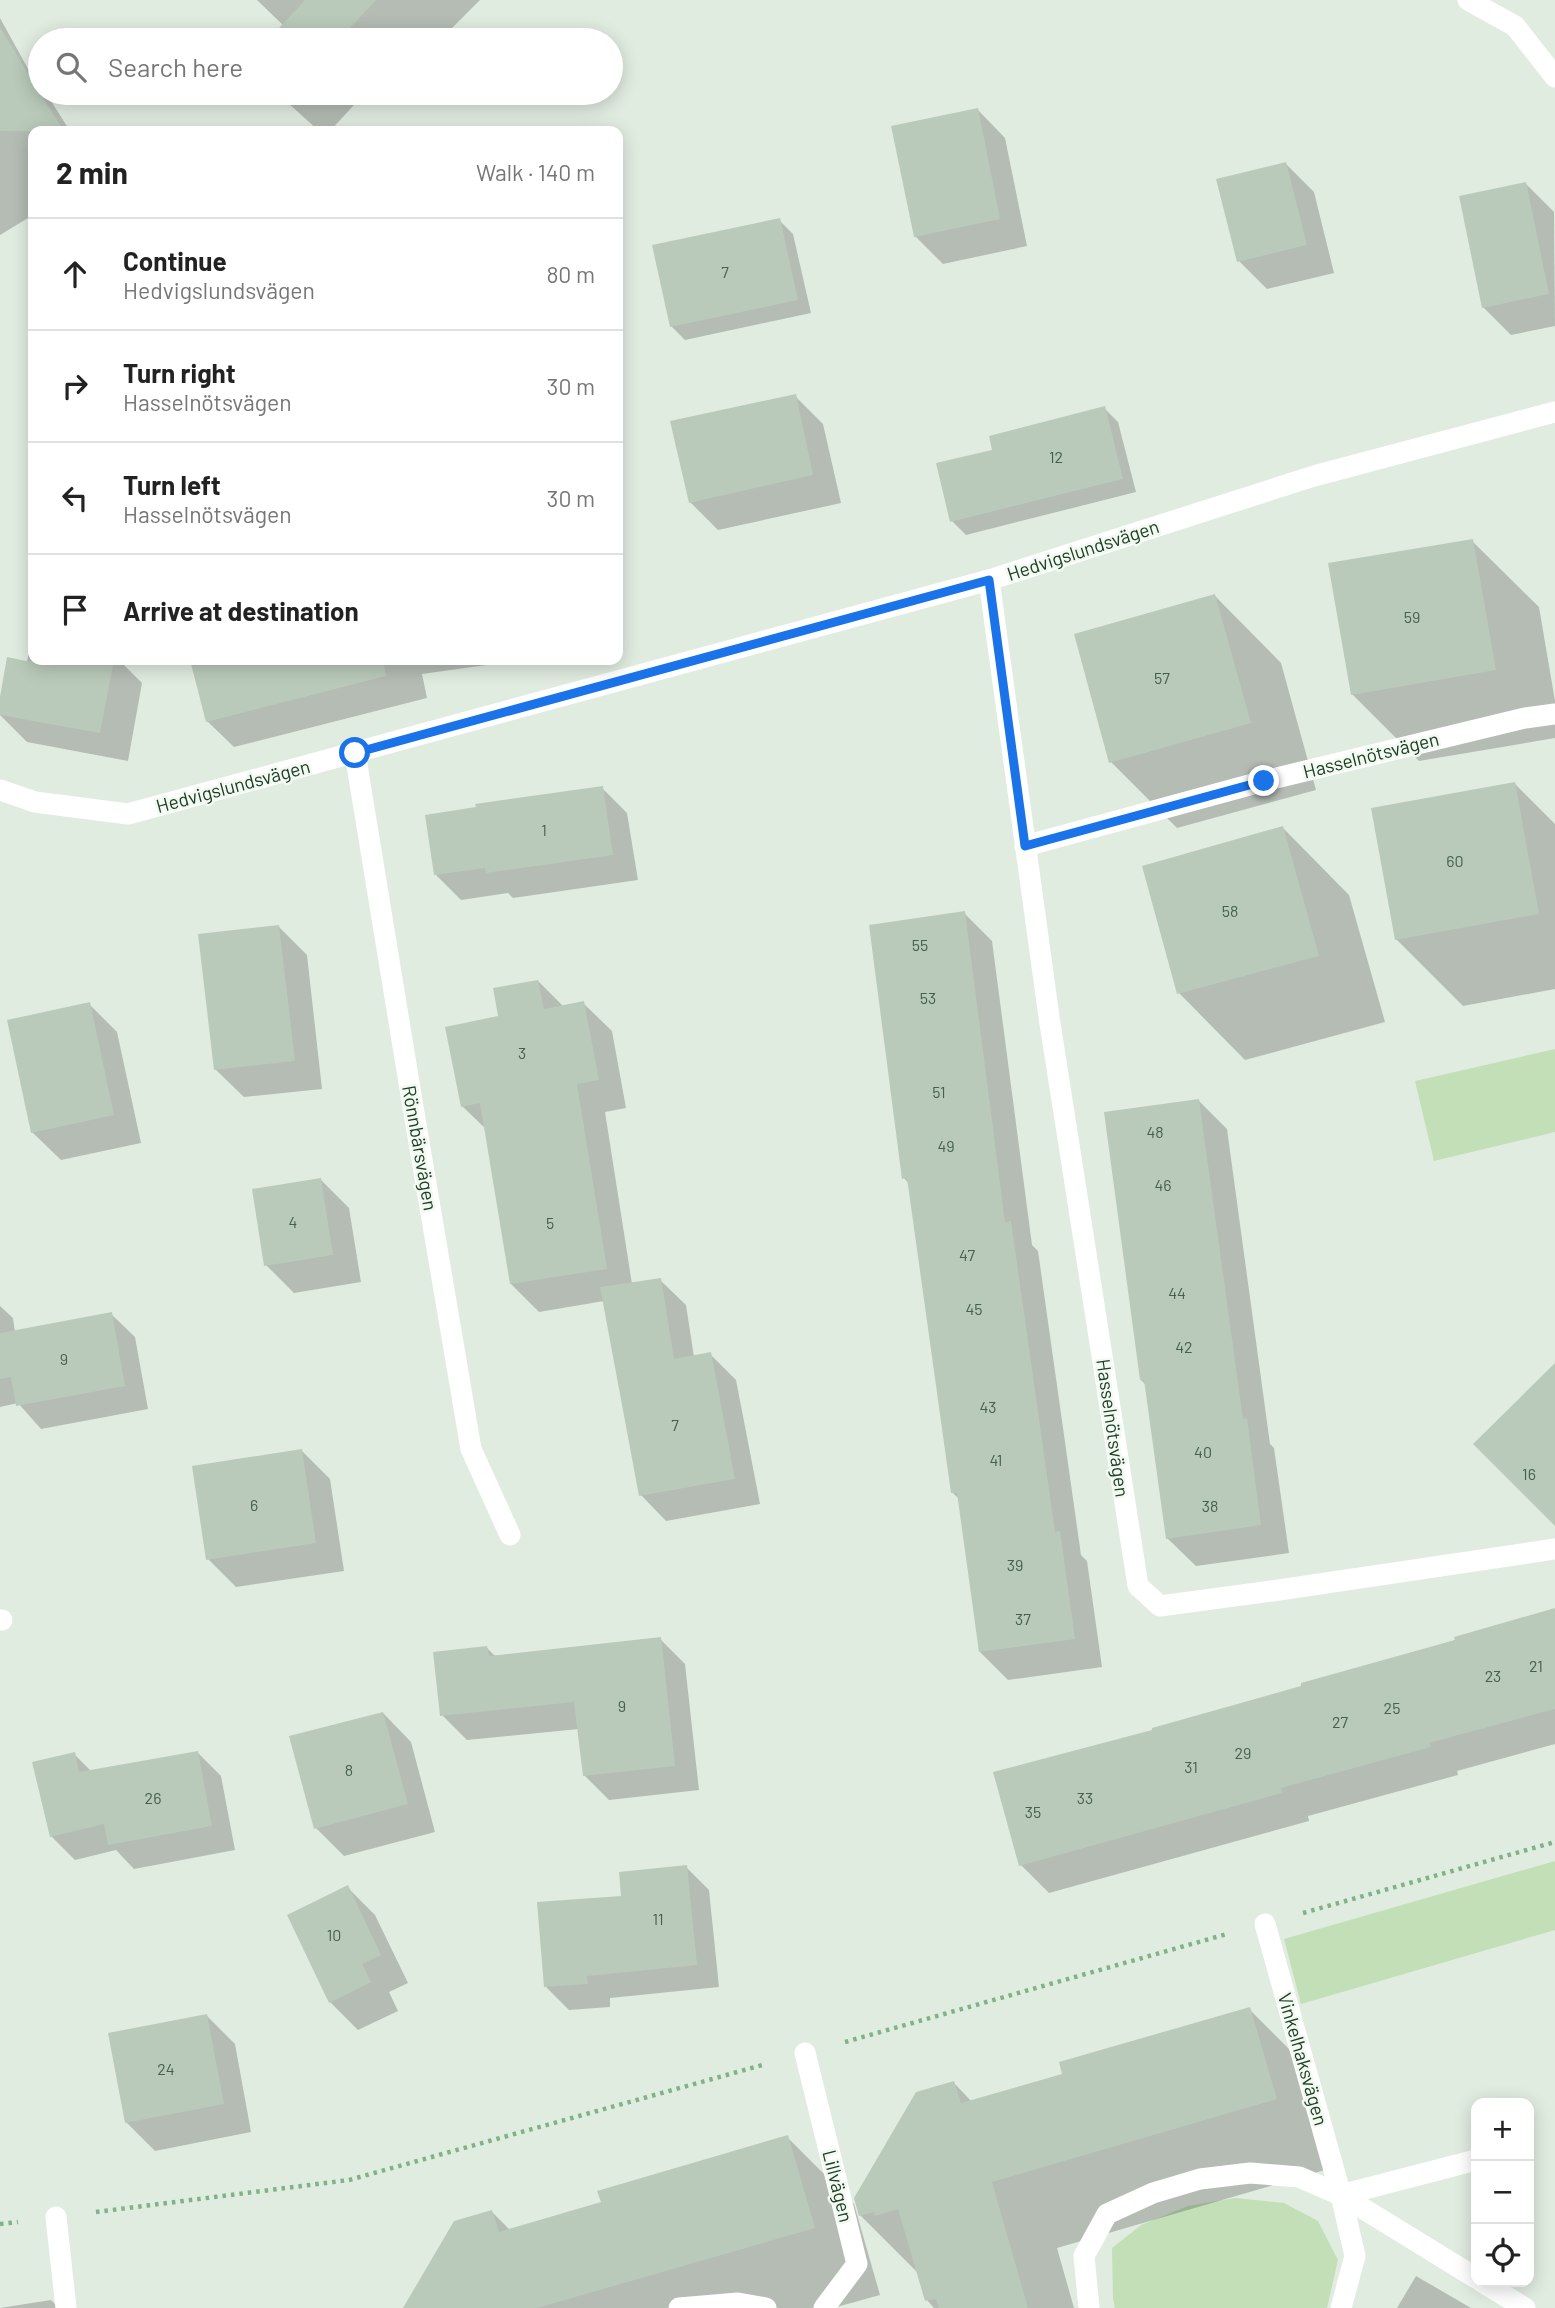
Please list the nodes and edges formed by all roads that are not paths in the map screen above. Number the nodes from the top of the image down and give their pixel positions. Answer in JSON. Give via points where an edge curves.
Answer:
{"nodes":[{"id":1,"x":1468,"y":0,"type":"edge"},
{"id":2,"x":1555,"y":77,"type":"edge"},
{"id":3,"x":1555,"y":412,"type":"edge"},
{"id":4,"x":989,"y":580,"type":"junction"},
{"id":5,"x":1555,"y":714,"type":"edge"},
{"id":6,"x":355,"y":753,"type":"junction"},
{"id":7,"x":0,"y":790,"type":"edge"},
{"id":8,"x":1025,"y":846,"type":"junction"},
{"id":9,"x":510,"y":1535,"type":"dead end"},
{"id":10,"x":1555,"y":1549,"type":"edge"},
{"id":11,"x":1265,"y":1924,"type":"dead end"},
{"id":12,"x":805,"y":2053,"type":"dead end"},
{"id":13,"x":1472,"y":2161,"type":"edge"},
{"id":14,"x":1341,"y":2195,"type":"junction"},
{"id":15,"x":56,"y":2217,"type":"dead end"},
{"id":16,"x":1471,"y":2275,"type":"edge"},
{"id":17,"x":1490,"y":2287,"type":"edge"},
{"id":18,"x":65,"y":2308,"type":"edge"},
{"id":19,"x":679,"y":2308,"type":"edge"},
{"id":20,"x":766,"y":2308,"type":"edge"},
{"id":21,"x":824,"y":2308,"type":"edge"},
{"id":22,"x":1089,"y":2308,"type":"edge"},
{"id":23,"x":1340,"y":2308,"type":"edge"},
{"id":24,"x":1525,"y":2308,"type":"edge"}],
"edges":[{"from":1,"to":2,"type":"street","via":[[1515,26]]},
{"from":3,"to":4,"type":"street","name":"Hedvigslundsvägen","via":[[1314,476]]},
{"from":4,"to":6,"type":"street","name":"Hedvigslundsvägen"},
{"from":4,"to":8,"type":"street","name":"Hasselnötsvägen"},
{"from":5,"to":8,"type":"street","name":"Hasselnötsvägen","via":[[1264,781]]},
{"from":6,"to":7,"type":"street","name":"Hedvigslundsvägen","via":[[128,814],[35,802]]},
{"from":6,"to":9,"type":"street","name":"Rönnbärsvägen","via":[[471,1449]]},
{"from":8,"to":10,"type":"street","name":"Hasselnötsvägen","via":[[1138,1586],[1160,1606]]},
{"from":11,"to":14,"type":"street","name":"Vinkelhaksvägen"},
{"from":12,"to":21,"type":"street","name":"Lillvägen","via":[[858,2264]]},
{"from":13,"to":14,"type":"street"},
{"from":14,"to":16,"type":"street"},
{"from":14,"to":22,"type":"street","via":[[1299,2177],[1250,2174],[1200,2179],[1153,2193],[1107,2214],[1095,2235],[1084,2256]]},
{"from":14,"to":23,"type":"street","name":"Vinkelhaksvägen","via":[[1355,2256]]},
{"from":15,"to":18,"type":"street"},
{"from":17,"to":24,"type":"street"},
{"from":19,"to":20,"type":"street","via":[[738,2302]]}]}
